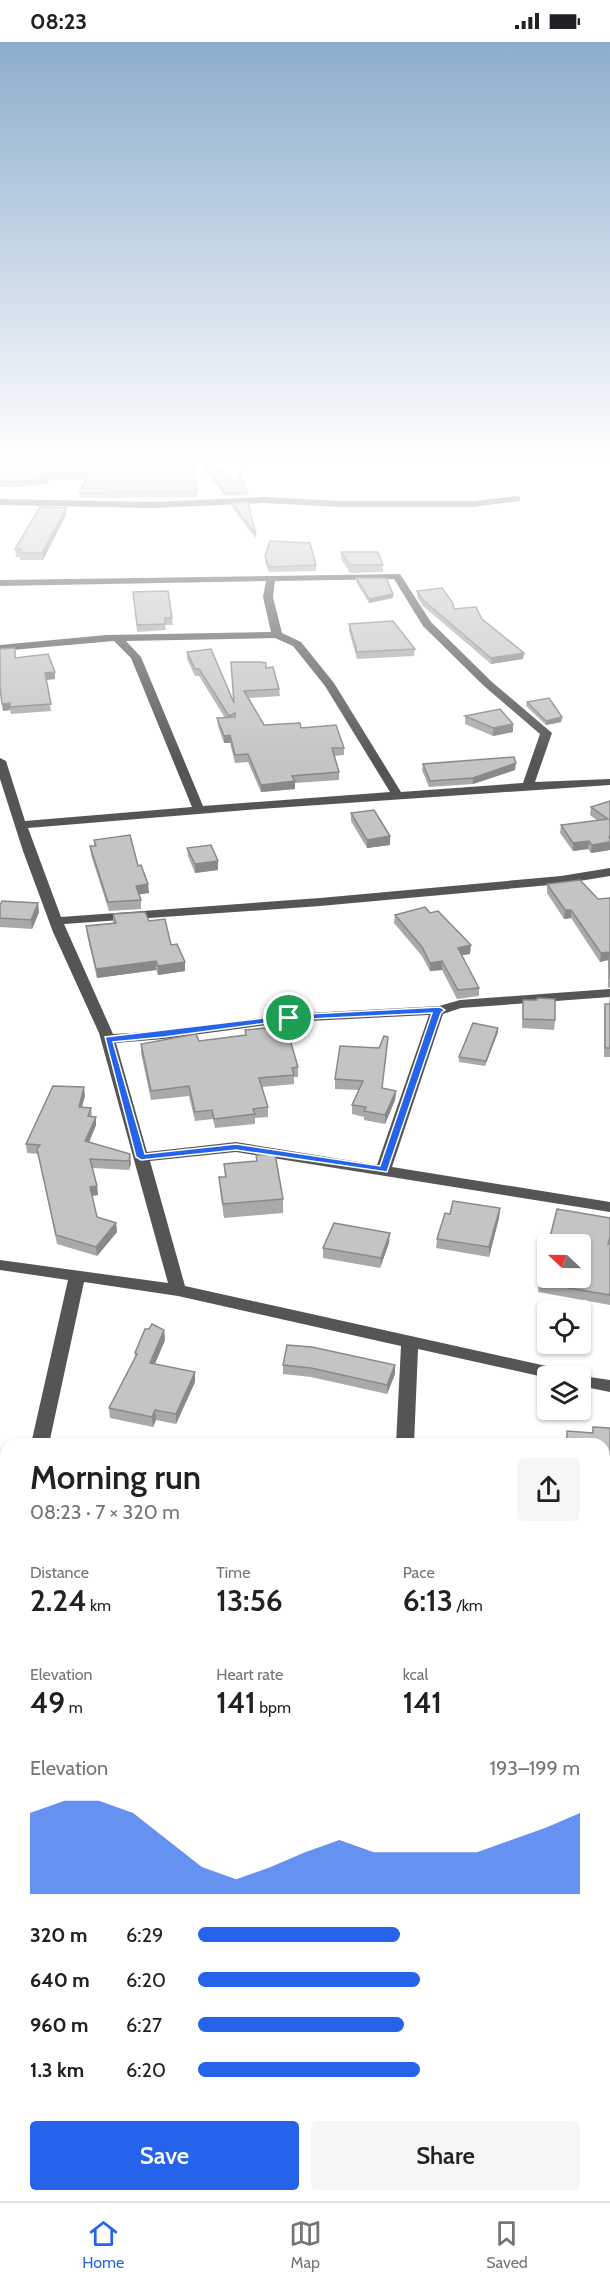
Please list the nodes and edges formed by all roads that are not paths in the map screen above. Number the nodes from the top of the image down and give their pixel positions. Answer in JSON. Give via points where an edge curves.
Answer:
{"nodes":[{"id":1,"x":271,"y":578,"type":"junction"},
{"id":2,"x":0,"y":583,"type":"edge"},
{"id":3,"x":277,"y":635,"type":"junction"},
{"id":4,"x":117,"y":638,"type":"junction"},
{"id":5,"x":0,"y":648,"type":"edge"},
{"id":6,"x":0,"y":761,"type":"edge"},
{"id":7,"x":610,"y":782,"type":"edge"},
{"id":8,"x":528,"y":787,"type":"junction"},
{"id":9,"x":398,"y":796,"type":"junction"},
{"id":10,"x":199,"y":810,"type":"junction"},
{"id":11,"x":21,"y":825,"type":"junction"},
{"id":12,"x":610,"y":872,"type":"edge"},
{"id":13,"x":56,"y":921,"type":"junction"},
{"id":14,"x":610,"y":993,"type":"edge"},
{"id":15,"x":440,"y":1010,"type":"junction"},
{"id":16,"x":108,"y":1039,"type":"junction"},
{"id":17,"x":141,"y":1157,"type":"junction"},
{"id":18,"x":384,"y":1170,"type":"junction"},
{"id":19,"x":610,"y":1207,"type":"edge"},
{"id":20,"x":0,"y":1265,"type":"edge"},
{"id":21,"x":77,"y":1276,"type":"junction"},
{"id":22,"x":178,"y":1290,"type":"junction"},
{"id":23,"x":410,"y":1341,"type":"junction"},
{"id":24,"x":537,"y":1370,"type":"edge"},
{"id":25,"x":591,"y":1382,"type":"edge"},
{"id":26,"x":610,"y":1386,"type":"edge"},
{"id":27,"x":41,"y":1438,"type":"edge"},
{"id":28,"x":405,"y":1438,"type":"edge"}],
"edges":[{"from":1,"to":2,"type":"street"},
{"from":1,"to":3,"type":"street","via":[[268,597]]},
{"from":1,"to":8,"type":"street","via":[[397,576],[427,624],[488,684],[546,733]]},
{"from":3,"to":4,"type":"street"},
{"from":3,"to":9,"type":"street","via":[[297,644],[330,685]]},
{"from":4,"to":5,"type":"street"},
{"from":4,"to":10,"type":"street","via":[[136,657]]},
{"from":6,"to":11,"type":"street"},
{"from":7,"to":8,"type":"street"},
{"from":8,"to":9,"type":"street"},
{"from":9,"to":10,"type":"street"},
{"from":10,"to":11,"type":"street"},
{"from":11,"to":13,"type":"street"},
{"from":12,"to":13,"type":"street","via":[[549,881]]},
{"from":13,"to":16,"type":"street"},
{"from":14,"to":15,"type":"street"},
{"from":15,"to":16,"type":"street","via":[[289,1018]]},
{"from":15,"to":18,"type":"street"},
{"from":16,"to":17,"type":"street"},
{"from":17,"to":18,"type":"street","via":[[236,1147]]},
{"from":17,"to":22,"type":"street"},
{"from":18,"to":19,"type":"street"},
{"from":20,"to":21,"type":"street"},
{"from":21,"to":22,"type":"street"},
{"from":21,"to":27,"type":"street"},
{"from":22,"to":23,"type":"street"},
{"from":23,"to":24,"type":"street"},
{"from":23,"to":28,"type":"street"},
{"from":25,"to":26,"type":"street"}]}
